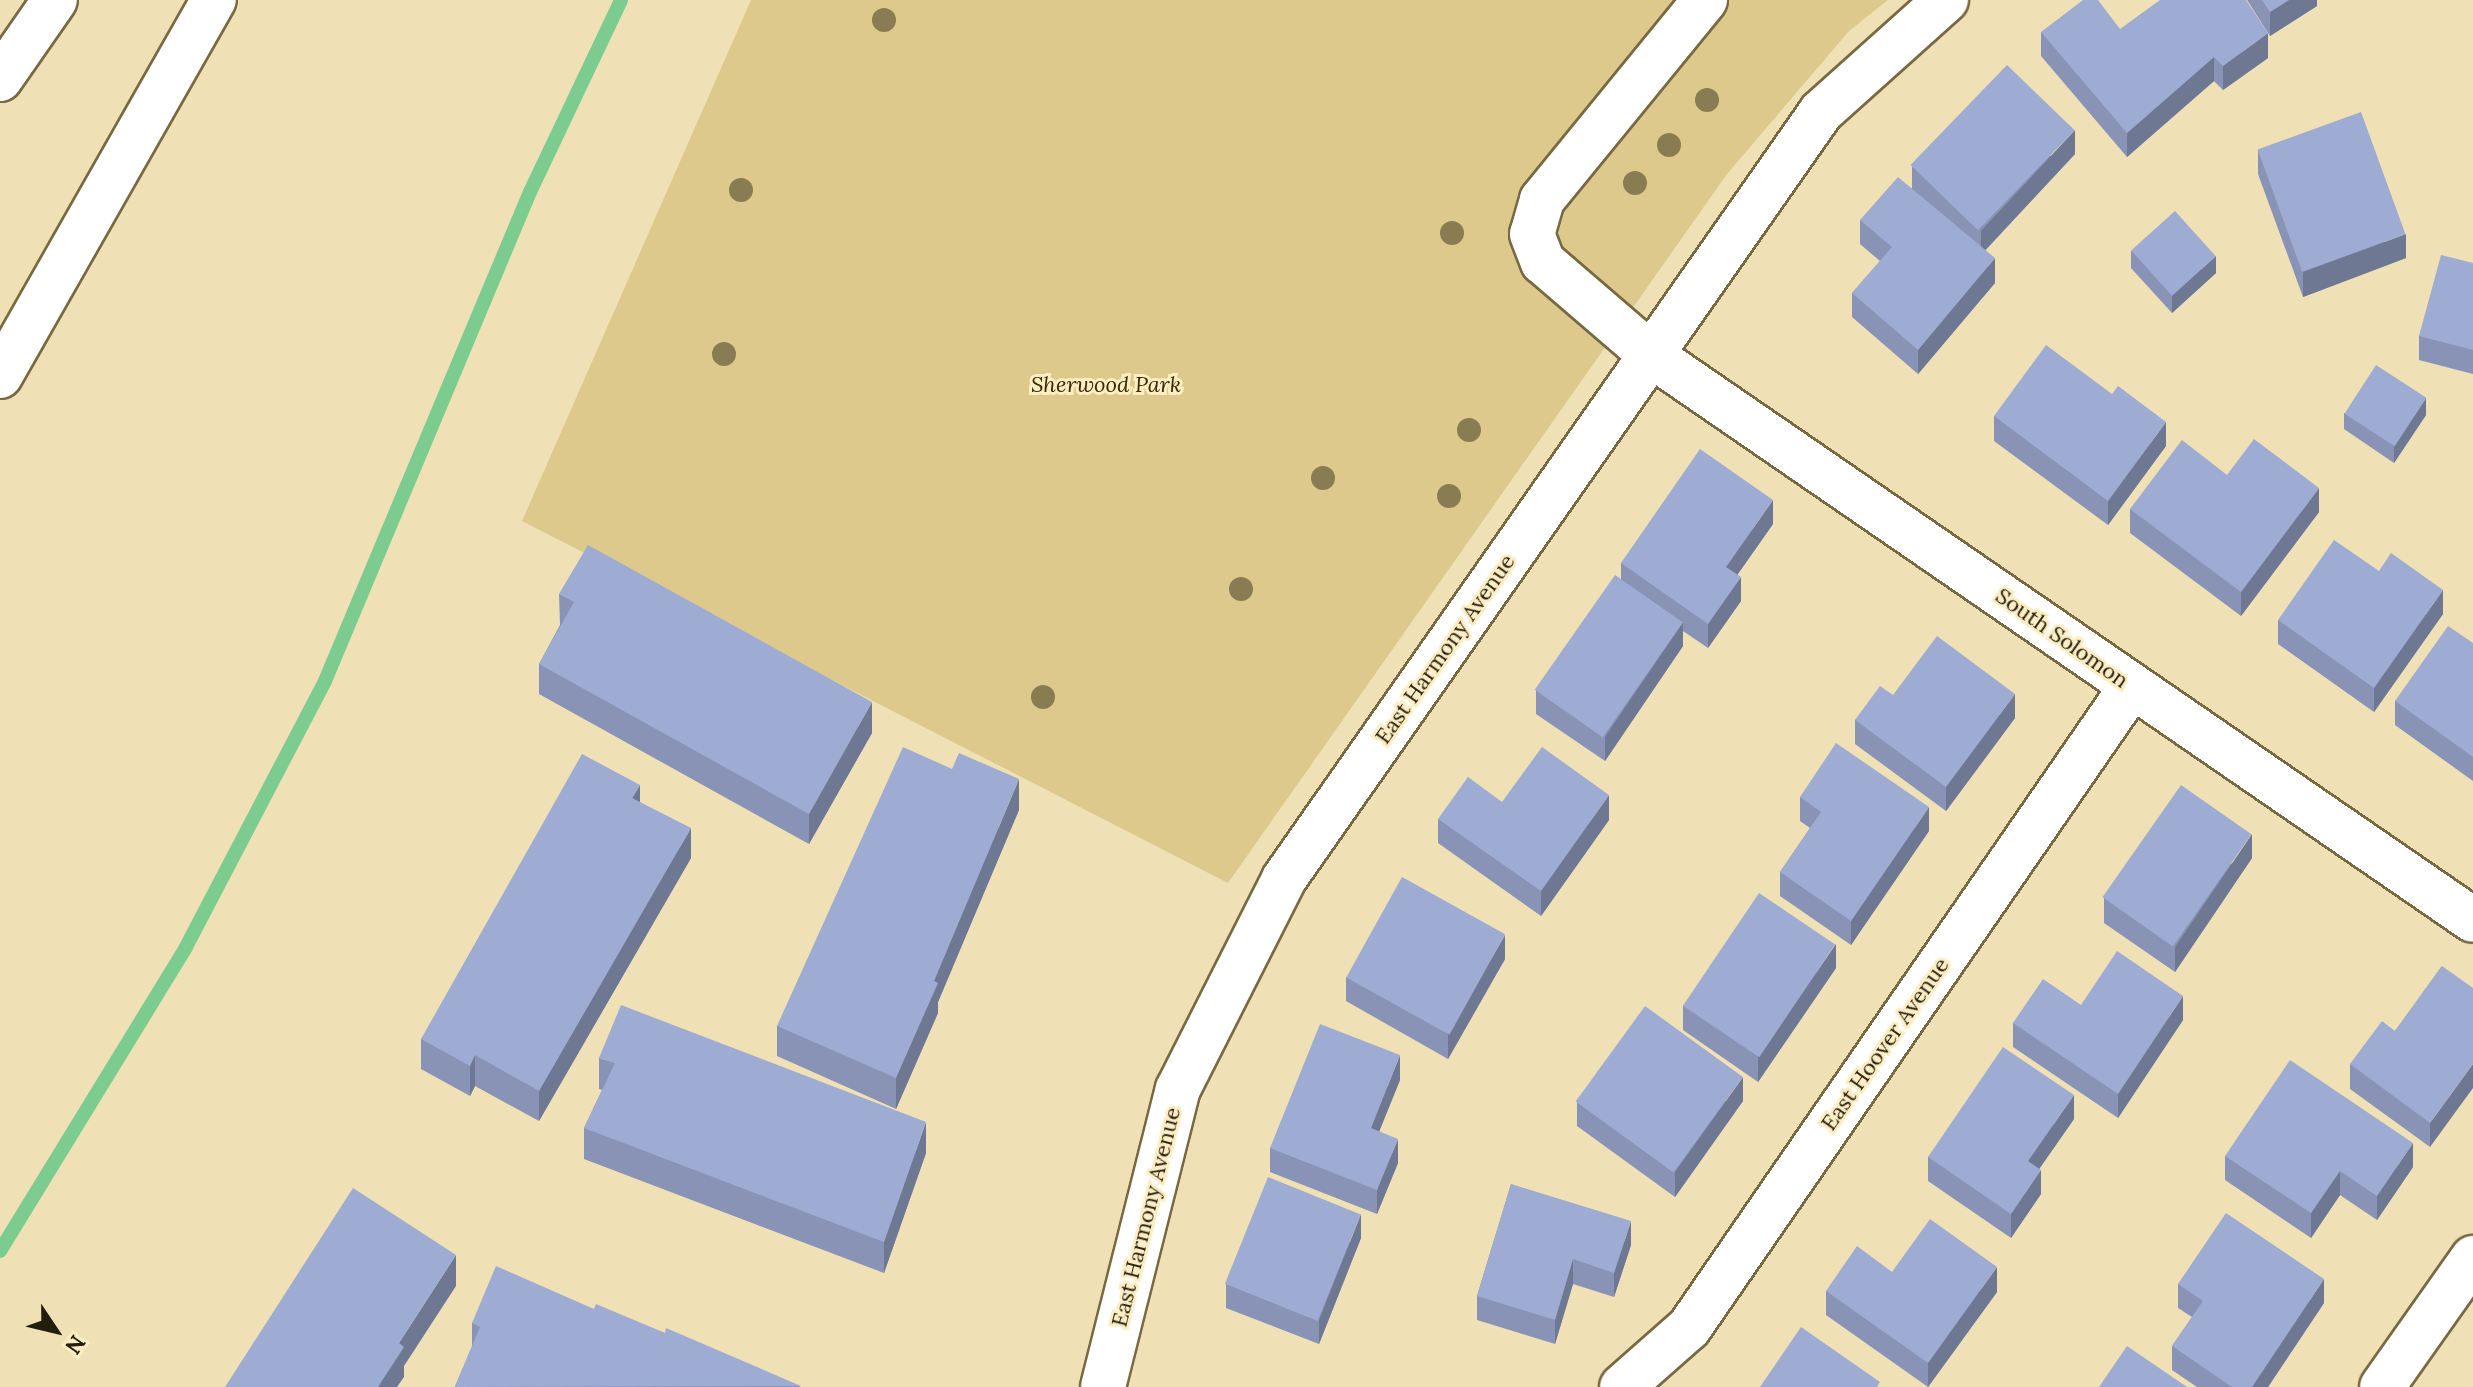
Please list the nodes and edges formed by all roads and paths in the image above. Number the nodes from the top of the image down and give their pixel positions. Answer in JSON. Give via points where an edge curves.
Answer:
{"nodes":[{"id":1,"x":55,"y":0,"type":"edge"},
{"id":2,"x":214,"y":0,"type":"edge"},
{"id":3,"x":1705,"y":0,"type":"edge"},
{"id":4,"x":1946,"y":0,"type":"edge"},
{"id":5,"x":0,"y":79,"type":"edge"},
{"id":6,"x":1651,"y":355,"type":"junction"},
{"id":7,"x":0,"y":376,"type":"edge"},
{"id":8,"x":2132,"y":686,"type":"junction"},
{"id":9,"x":2473,"y":920,"type":"edge"},
{"id":10,"x":2473,"y":1258,"type":"edge"},
{"id":11,"x":1103,"y":1387,"type":"edge"},
{"id":12,"x":1622,"y":1387,"type":"edge"},
{"id":13,"x":2382,"y":1387,"type":"edge"}],
"edges":[{"from":1,"to":5,"type":"main road"},
{"from":2,"to":7,"type":"main road"},
{"from":3,"to":6,"type":"main road","name":"South Solomon","via":[[1542,200],[1532,234],[1543,262]]},
{"from":4,"to":6,"type":"main road","name":"East Harmony Avenue","via":[[1821,112]]},
{"from":6,"to":8,"type":"main road","name":"South Solomon"},
{"from":6,"to":11,"type":"main road","name":"East Harmony Avenue","via":[[1270,905],[1178,1089]]},
{"from":8,"to":9,"type":"main road","name":"South Solomon"},
{"from":8,"to":12,"type":"main road","name":"East Hoover Avenue","via":[[1689,1328]]},
{"from":10,"to":13,"type":"main road"}]}
